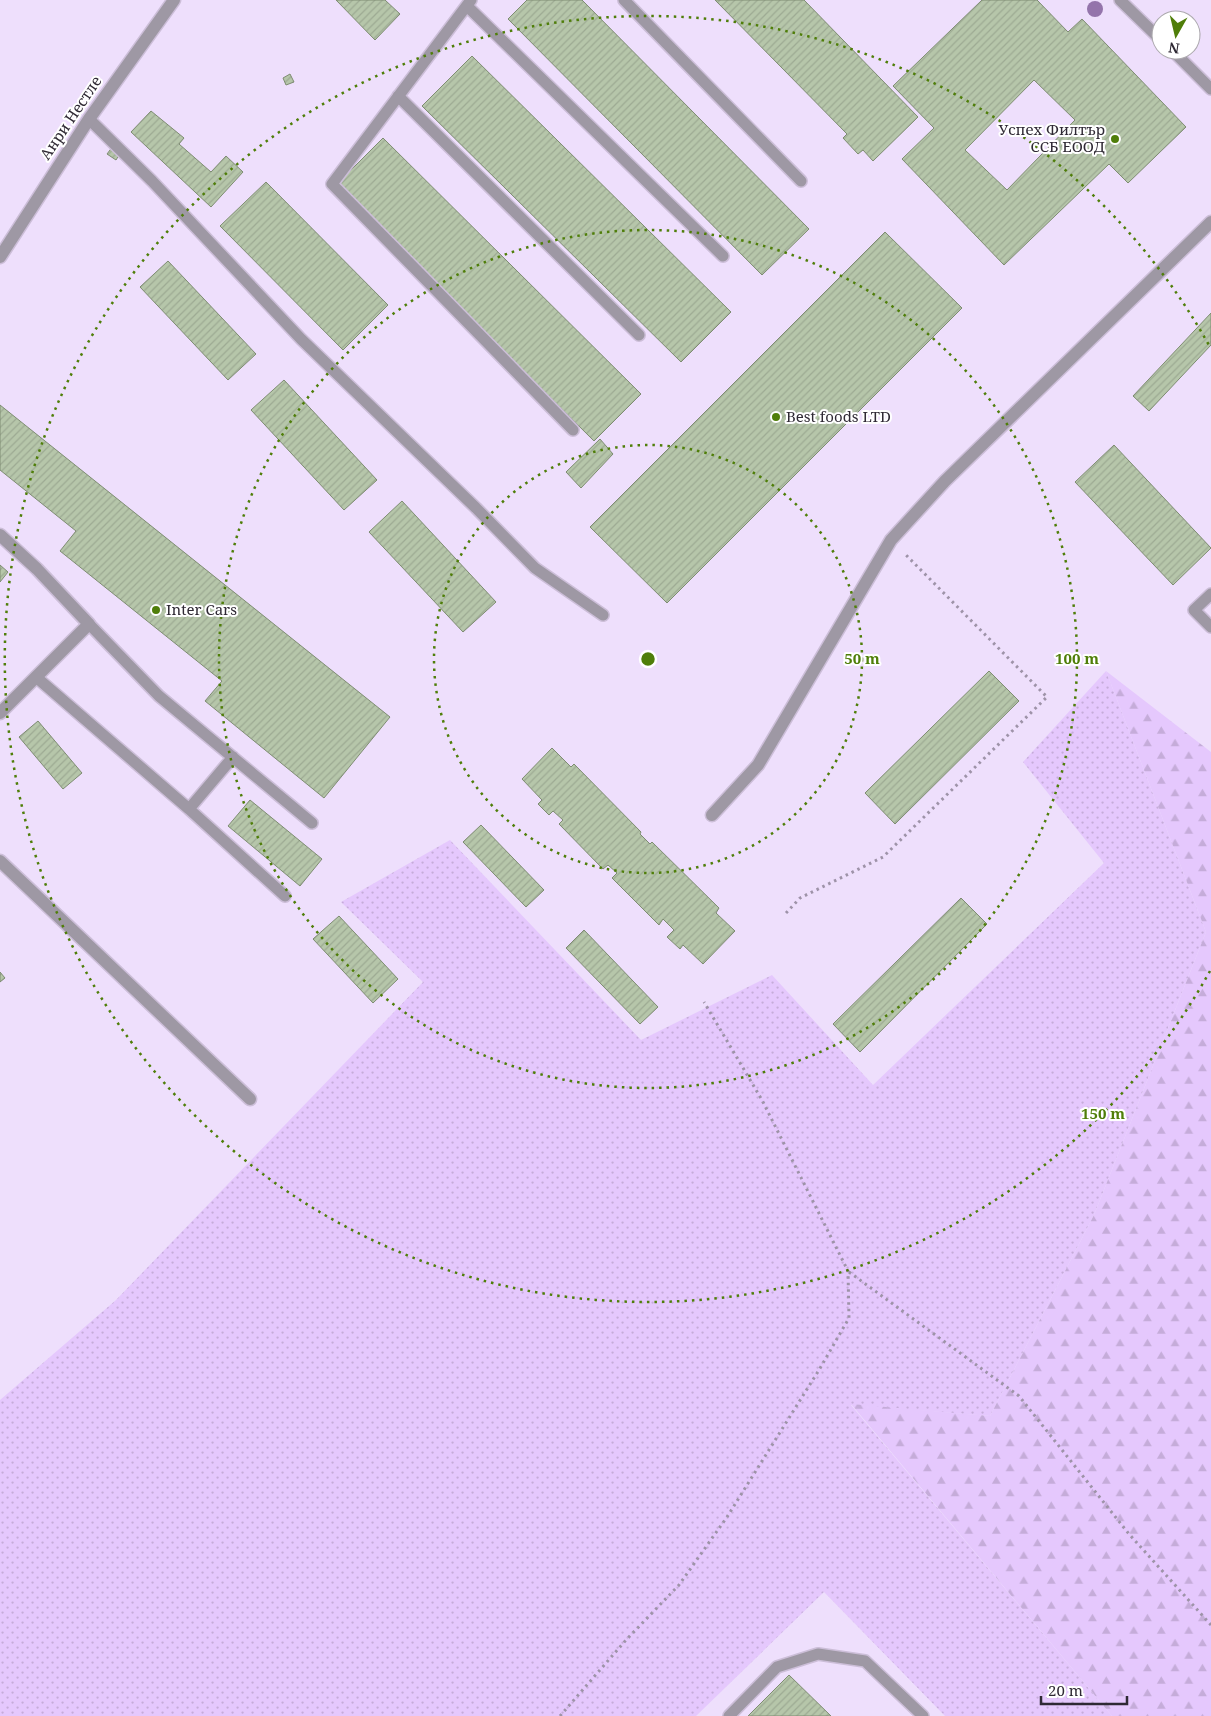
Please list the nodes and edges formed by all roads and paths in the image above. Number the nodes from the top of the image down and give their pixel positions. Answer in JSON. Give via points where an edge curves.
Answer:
{"nodes":[{"id":1,"x":174,"y":0,"type":"edge"},
{"id":2,"x":624,"y":0,"type":"edge"},
{"id":3,"x":1120,"y":0,"type":"edge"},
{"id":4,"x":469,"y":3,"type":"edge"},
{"id":5,"x":1151,"y":30,"type":"edge"},
{"id":6,"x":1182,"y":60,"type":"edge"},
{"id":7,"x":1211,"y":88,"type":"edge"},
{"id":8,"x":398,"y":96,"type":"junction"},
{"id":9,"x":89,"y":119,"type":"junction"},
{"id":10,"x":801,"y":181,"type":"dead end"},
{"id":11,"x":1211,"y":222,"type":"edge"},
{"id":12,"x":723,"y":256,"type":"dead end"},
{"id":13,"x":0,"y":257,"type":"edge"},
{"id":14,"x":640,"y":335,"type":"dead end"},
{"id":15,"x":573,"y":430,"type":"dead end"},
{"id":16,"x":0,"y":535,"type":"edge"},
{"id":17,"x":891,"y":540,"type":"junction"},
{"id":18,"x":1211,"y":594,"type":"edge"},
{"id":19,"x":603,"y":615,"type":"dead end"},
{"id":20,"x":89,"y":624,"type":"junction"},
{"id":21,"x":1211,"y":626,"type":"edge"},
{"id":22,"x":36,"y":677,"type":"junction"},
{"id":23,"x":0,"y":713,"type":"edge"},
{"id":24,"x":233,"y":757,"type":"junction"},
{"id":25,"x":189,"y":809,"type":"junction"},
{"id":26,"x":712,"y":815,"type":"dead end"},
{"id":27,"x":312,"y":823,"type":"dead end"},
{"id":28,"x":0,"y":862,"type":"edge"},
{"id":29,"x":285,"y":896,"type":"dead end"},
{"id":30,"x":786,"y":913,"type":"dead end"},
{"id":31,"x":704,"y":1002,"type":"dead end"},
{"id":32,"x":250,"y":1099,"type":"dead end"},
{"id":33,"x":848,"y":1271,"type":"junction"},
{"id":34,"x":1211,"y":1625,"type":"edge"},
{"id":35,"x":560,"y":1716,"type":"edge"},
{"id":36,"x":729,"y":1716,"type":"edge"},
{"id":37,"x":922,"y":1716,"type":"edge"}],
"edges":[{"from":1,"to":9,"type":"street","name":"Анри Нестле"},
{"from":2,"to":10,"type":"lane"},
{"from":3,"to":5,"type":"lane"},
{"from":4,"to":8,"type":"lane"},
{"from":4,"to":12,"type":"lane"},
{"from":6,"to":7,"type":"lane"},
{"from":8,"to":14,"type":"lane"},
{"from":8,"to":15,"type":"lane","via":[[332,184]]},
{"from":9,"to":13,"type":"street","name":"Анри Нестле"},
{"from":9,"to":19,"type":"lane","via":[[301,338],[535,568]]},
{"from":11,"to":17,"type":"street","via":[[945,481]]},
{"from":16,"to":20,"type":"street"},
{"from":17,"to":26,"type":"street","via":[[758,765]]},
{"from":17,"to":30,"type":"path","via":[[1047,697],[883,857],[800,898]]},
{"from":18,"to":21,"type":"lane","via":[[1194,610]]},
{"from":20,"to":22,"type":"street"},
{"from":20,"to":24,"type":"lane","via":[[160,696]]},
{"from":22,"to":23,"type":"street"},
{"from":22,"to":25,"type":"lane"},
{"from":24,"to":25,"type":"lane"},
{"from":24,"to":27,"type":"lane"},
{"from":25,"to":29,"type":"lane"},
{"from":28,"to":32,"type":"street"},
{"from":31,"to":33,"type":"path","via":[[762,1100]]},
{"from":33,"to":34,"type":"path","via":[[1019,1396],[1129,1534]]},
{"from":33,"to":35,"type":"path","via":[[849,1318],[727,1517],[679,1585]]},
{"from":36,"to":37,"type":"lane","via":[[777,1667],[818,1654],[865,1661]]}]}
